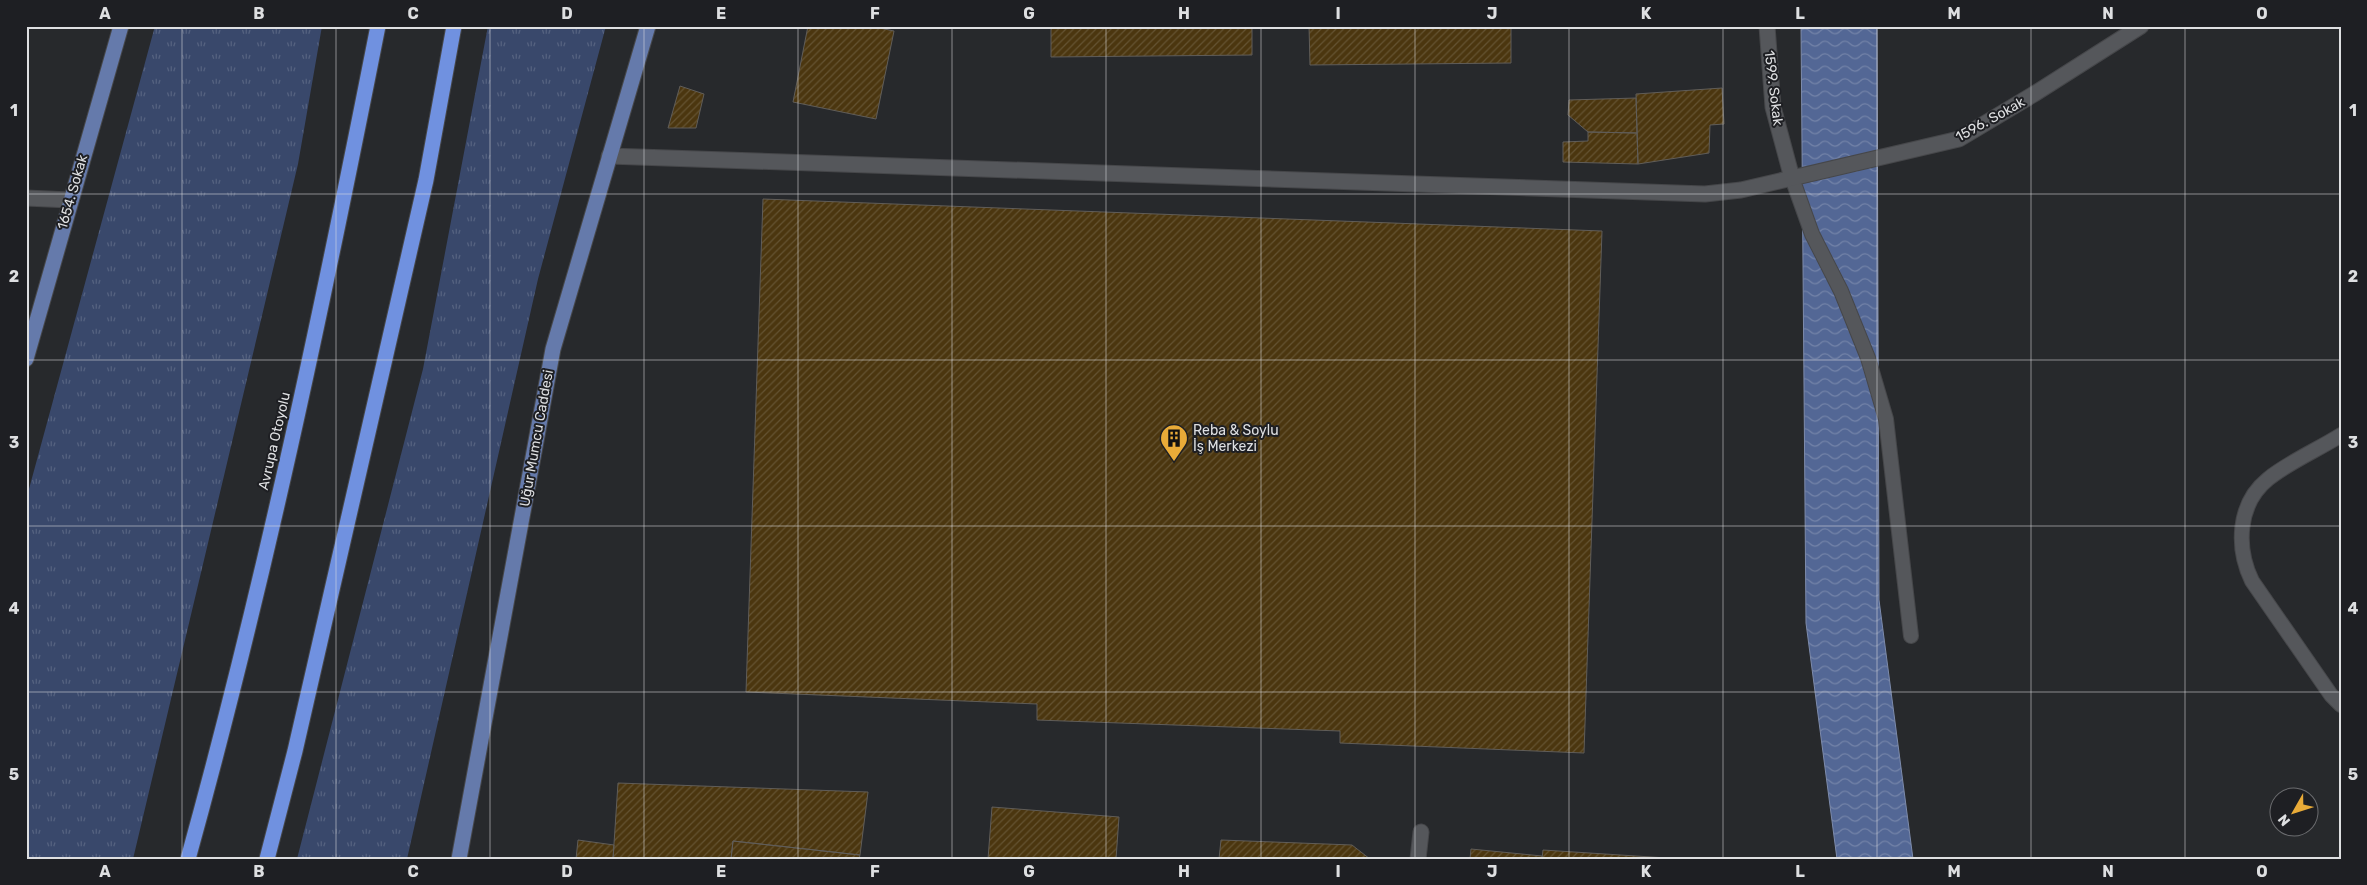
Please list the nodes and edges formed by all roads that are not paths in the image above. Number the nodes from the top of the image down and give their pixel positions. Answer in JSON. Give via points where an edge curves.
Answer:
{"nodes":[{"id":1,"x":121,"y":26,"type":"edge"},
{"id":2,"x":378,"y":26,"type":"edge"},
{"id":3,"x":454,"y":26,"type":"edge"},
{"id":4,"x":648,"y":26,"type":"edge"},
{"id":5,"x":1767,"y":26,"type":"edge"},
{"id":6,"x":2141,"y":26,"type":"edge"},
{"id":7,"x":609,"y":156,"type":"junction"},
{"id":8,"x":1792,"y":178,"type":"junction"},
{"id":9,"x":26,"y":198,"type":"edge"},
{"id":10,"x":70,"y":200,"type":"junction"},
{"id":11,"x":26,"y":359,"type":"edge"},
{"id":12,"x":2341,"y":435,"type":"edge"},
{"id":13,"x":1911,"y":636,"type":"dead end"},
{"id":14,"x":2341,"y":705,"type":"edge"},
{"id":15,"x":1421,"y":832,"type":"dead end"},
{"id":16,"x":188,"y":859,"type":"edge"},
{"id":17,"x":267,"y":859,"type":"edge"},
{"id":18,"x":459,"y":859,"type":"edge"},
{"id":19,"x":1418,"y":859,"type":"edge"}],
"edges":[{"from":1,"to":10,"type":"main road","name":"1654. Sokak"},
{"from":2,"to":16,"type":"highway","name":"Avrupa Otoyolu","via":[[276,506]]},
{"from":3,"to":17,"type":"highway","via":[[420,208]]},
{"from":4,"to":7,"type":"main road","name":"Uğur Mumcu Caddesi"},
{"from":5,"to":8,"type":"street","name":"1599. Sokak","via":[[1773,107]]},
{"from":6,"to":8,"type":"street","name":"1596. Sokak","via":[[1959,139]]},
{"from":7,"to":8,"type":"street","name":"1596. Sokak","via":[[1705,194],[1741,190]]},
{"from":7,"to":18,"type":"main road","name":"Uğur Mumcu Caddesi","via":[[553,349]]},
{"from":8,"to":13,"type":"lane","via":[[1812,234],[1841,290],[1868,358],[1886,420]]},
{"from":9,"to":10,"type":"street"},
{"from":10,"to":11,"type":"main road","name":"1654. Sokak"},
{"from":12,"to":14,"type":"lane","via":[[2268,479],[2254,494],[2245,512],[2241,532],[2244,566],[2252,581]]},
{"from":15,"to":19,"type":"street"}]}
